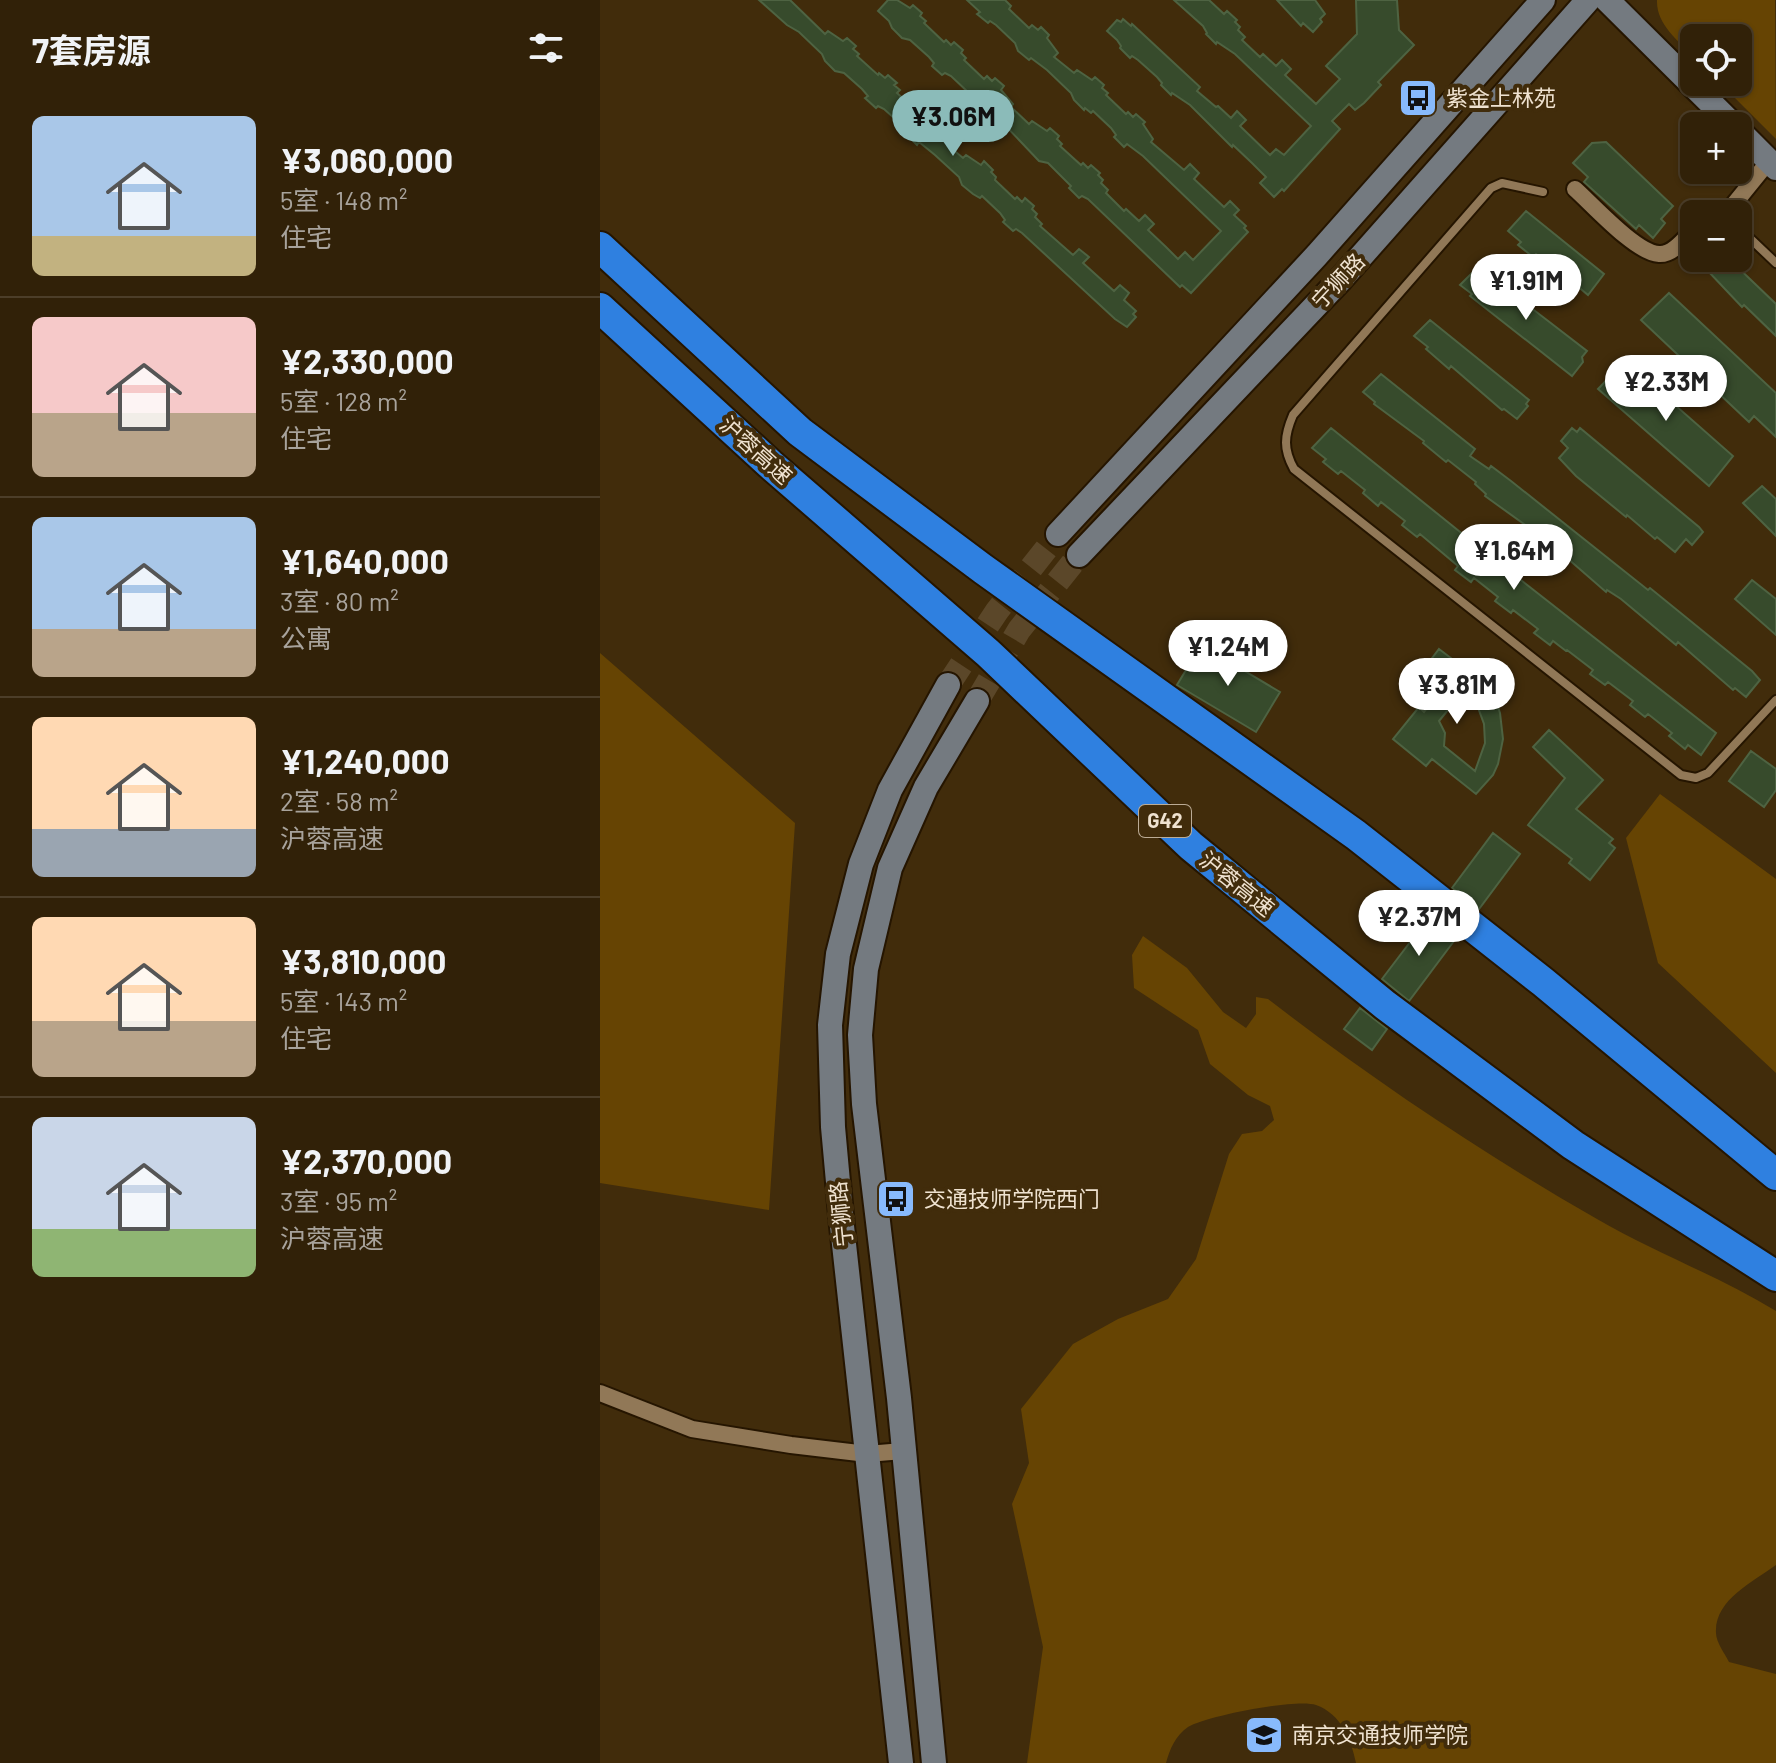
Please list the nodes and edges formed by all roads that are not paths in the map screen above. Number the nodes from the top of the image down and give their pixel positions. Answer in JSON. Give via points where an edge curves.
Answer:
{"nodes":[{"id":1,"x":1543,"y":0,"type":"edge"},
{"id":2,"x":1588,"y":0,"type":"edge"},
{"id":3,"x":1607,"y":0,"type":"edge"},
{"id":4,"x":1720,"y":112,"type":"edge"},
{"id":5,"x":1752,"y":144,"type":"edge"},
{"id":6,"x":1773,"y":164,"type":"edge"},
{"id":7,"x":1575,"y":189,"type":"dead end"},
{"id":8,"x":1543,"y":192,"type":"dead end"},
{"id":9,"x":1739,"y":200,"type":"edge"},
{"id":10,"x":1752,"y":240,"type":"edge"},
{"id":11,"x":1680,"y":243,"type":"edge"},
{"id":12,"x":600,"y":247,"type":"edge"},
{"id":13,"x":1776,"y":263,"type":"edge"},
{"id":14,"x":600,"y":308,"type":"edge"},
{"id":15,"x":1058,"y":534,"type":"tunnel mouth"},
{"id":16,"x":1079,"y":555,"type":"tunnel mouth"},
{"id":17,"x":948,"y":685,"type":"tunnel mouth"},
{"id":18,"x":1776,"y":700,"type":"edge"},
{"id":19,"x":977,"y":701,"type":"tunnel mouth"},
{"id":20,"x":1776,"y":1175,"type":"edge"},
{"id":21,"x":1776,"y":1276,"type":"edge"},
{"id":22,"x":600,"y":1393,"type":"edge"},
{"id":23,"x":903,"y":1451,"type":"junction"},
{"id":24,"x":867,"y":1454,"type":"junction"},
{"id":25,"x":901,"y":1763,"type":"edge"},
{"id":26,"x":934,"y":1763,"type":"edge"}],
"edges":[{"from":1,"to":15,"type":"main road","name":"宁狮路","via":[[1317,255]]},
{"from":2,"to":16,"type":"main road","name":"宁狮路","via":[[1341,279]]},
{"from":3,"to":4,"type":"main road"},
{"from":5,"to":6,"type":"main road"},
{"from":6,"to":9,"type":"street"},
{"from":7,"to":11,"type":"street","via":[[1640,248],[1660,255]]},
{"from":8,"to":18,"type":"lane","via":[[1502,183],[1491,188],[1293,415],[1285,452],[1294,469],[1681,775],[1696,778],[1708,773]]},
{"from":10,"to":13,"type":"lane"},
{"from":12,"to":20,"type":"highway","name":"沪蓉高速","via":[[800,432],[1356,835]]},
{"from":14,"to":21,"type":"highway","name":"沪蓉高速","number":"G42","via":[[988,653],[1191,846],[1385,1005],[1560,1136]]},
{"from":17,"to":24,"type":"main road","name":"宁狮路","via":[[890,790],[861,864],[838,954],[830,1025],[833,1127]]},
{"from":19,"to":23,"type":"main road","name":"宁狮路","via":[[926,787],[890,868],[866,969],[860,1035],[864,1104]]},
{"from":22,"to":24,"type":"street","via":[[692,1429]]},
{"from":23,"to":24,"type":"street"},
{"from":23,"to":26,"type":"main road","name":"宁狮路"},
{"from":24,"to":25,"type":"main road","name":"宁狮路"}]}
